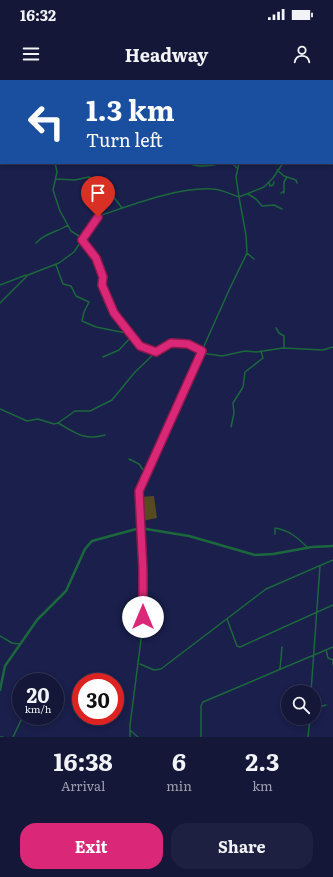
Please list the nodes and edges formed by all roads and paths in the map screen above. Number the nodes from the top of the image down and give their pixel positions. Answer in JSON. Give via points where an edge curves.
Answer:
{"nodes":[{"id":1,"x":55,"y":164,"type":"edge"},
{"id":2,"x":190,"y":164,"type":"edge"},
{"id":3,"x":219,"y":164,"type":"edge"},
{"id":4,"x":233,"y":164,"type":"edge"},
{"id":5,"x":239,"y":164,"type":"edge"},
{"id":6,"x":282,"y":164,"type":"edge"},
{"id":7,"x":237,"y":168,"type":"junction"},
{"id":8,"x":277,"y":170,"type":"junction"},
{"id":9,"x":287,"y":177,"type":"junction"},
{"id":10,"x":56,"y":179,"type":"junction"},
{"id":11,"x":274,"y":182,"type":"dead end"},
{"id":12,"x":269,"y":183,"type":"junction"},
{"id":13,"x":297,"y":183,"type":"dead end"},
{"id":14,"x":281,"y":193,"type":"dead end"},
{"id":15,"x":248,"y":194,"type":"junction"},
{"id":16,"x":239,"y":197,"type":"junction"},
{"id":17,"x":122,"y":208,"type":"junction"},
{"id":18,"x":282,"y":209,"type":"dead end"},
{"id":19,"x":68,"y":225,"type":"junction"},
{"id":20,"x":82,"y":240,"type":"junction"},
{"id":21,"x":36,"y":243,"type":"dead end"},
{"id":22,"x":246,"y":255,"type":"junction"},
{"id":23,"x":254,"y":259,"type":"dead end"},
{"id":24,"x":56,"y":265,"type":"junction"},
{"id":25,"x":28,"y":275,"type":"junction"},
{"id":26,"x":0,"y":285,"type":"edge"},
{"id":27,"x":0,"y":303,"type":"edge"},
{"id":28,"x":276,"y":328,"type":"dead end"},
{"id":29,"x":131,"y":335,"type":"junction"},
{"id":30,"x":333,"y":347,"type":"edge"},
{"id":31,"x":284,"y":348,"type":"junction"},
{"id":32,"x":202,"y":351,"type":"junction"},
{"id":33,"x":261,"y":351,"type":"junction"},
{"id":34,"x":156,"y":352,"type":"junction"},
{"id":35,"x":201,"y":353,"type":"junction"},
{"id":36,"x":103,"y":357,"type":"dead end"},
{"id":37,"x":0,"y":409,"type":"edge"},
{"id":38,"x":58,"y":423,"type":"junction"},
{"id":39,"x":231,"y":427,"type":"dead end"},
{"id":40,"x":105,"y":435,"type":"dead end"},
{"id":41,"x":129,"y":459,"type":"dead end"},
{"id":42,"x":146,"y":474,"type":"junction"},
{"id":43,"x":140,"y":528,"type":"junction"},
{"id":44,"x":275,"y":534,"type":"dead end"},
{"id":45,"x":333,"y":546,"type":"edge"},
{"id":46,"x":308,"y":548,"type":"junction"},
{"id":47,"x":333,"y":560,"type":"edge"},
{"id":48,"x":320,"y":565,"type":"junction"},
{"id":49,"x":333,"y":605,"type":"edge"},
{"id":50,"x":317,"y":611,"type":"junction"},
{"id":51,"x":227,"y":619,"type":"junction"},
{"id":52,"x":0,"y":636,"type":"edge"},
{"id":53,"x":20,"y":644,"type":"junction"},
{"id":54,"x":333,"y":647,"type":"edge"},
{"id":55,"x":282,"y":648,"type":"dead end"},
{"id":56,"x":326,"y":650,"type":"junction"},
{"id":57,"x":314,"y":655,"type":"junction"},
{"id":58,"x":140,"y":664,"type":"junction"},
{"id":59,"x":333,"y":665,"type":"edge"},
{"id":60,"x":280,"y":669,"type":"junction"},
{"id":61,"x":312,"y":685,"type":"edge"},
{"id":62,"x":0,"y":690,"type":"edge"},
{"id":63,"x":326,"y":706,"type":"dead end"},
{"id":64,"x":321,"y":707,"type":"edge"},
{"id":65,"x":19,"y":725,"type":"edge"},
{"id":66,"x":309,"y":725,"type":"edge"},
{"id":67,"x":131,"y":732,"type":"junction"},
{"id":68,"x":0,"y":737,"type":"edge"},
{"id":69,"x":3,"y":737,"type":"edge"},
{"id":70,"x":13,"y":737,"type":"edge"},
{"id":71,"x":130,"y":737,"type":"edge"},
{"id":72,"x":138,"y":737,"type":"edge"},
{"id":73,"x":201,"y":737,"type":"edge"},
{"id":74,"x":308,"y":737,"type":"edge"}],
"edges":[{"from":1,"to":10,"type":"street"},
{"from":2,"to":3,"type":"street","via":[[210,167]]},
{"from":4,"to":7,"type":"street"},
{"from":5,"to":7,"type":"street"},
{"from":6,"to":8,"type":"street"},
{"from":7,"to":16,"type":"street"},
{"from":8,"to":9,"type":"street"},
{"from":8,"to":12,"type":"street"},
{"from":9,"to":13,"type":"street","via":[[296,180]]},
{"from":9,"to":14,"type":"street","via":[[284,192]]},
{"from":10,"to":17,"type":"street","via":[[75,180],[89,177],[106,187]]},
{"from":10,"to":19,"type":"street","via":[[53,190]]},
{"from":11,"to":12,"type":"street","via":[[270,186]]},
{"from":12,"to":15,"type":"street"},
{"from":15,"to":16,"type":"street"},
{"from":15,"to":18,"type":"street","via":[[262,206],[274,205]]},
{"from":16,"to":17,"type":"street","via":[[218,190],[205,189],[152,198]]},
{"from":16,"to":22,"type":"street","via":[[246,235]]},
{"from":17,"to":20,"type":"street","via":[[98,217]]},
{"from":19,"to":20,"type":"street"},
{"from":19,"to":21,"type":"street","via":[[60,231],[40,238]]},
{"from":20,"to":24,"type":"street","via":[[74,252]]},
{"from":20,"to":29,"type":"street","via":[[96,258],[103,277],[102,285],[114,313]]},
{"from":22,"to":23,"type":"street"},
{"from":22,"to":32,"type":"street"},
{"from":24,"to":25,"type":"street"},
{"from":24,"to":29,"type":"street","via":[[63,284],[71,286],[76,296],[89,302],[82,321]]},
{"from":25,"to":26,"type":"street"},
{"from":25,"to":27,"type":"street"},
{"from":28,"to":31,"type":"street","via":[[284,336]]},
{"from":29,"to":34,"type":"street","via":[[142,347]]},
{"from":29,"to":36,"type":"street","via":[[119,350]]},
{"from":30,"to":31,"type":"street","via":[[322,350]]},
{"from":31,"to":33,"type":"street"},
{"from":32,"to":34,"type":"street","via":[[188,344],[171,343]]},
{"from":32,"to":35,"type":"street"},
{"from":33,"to":35,"type":"street","via":[[245,351],[222,356]]},
{"from":33,"to":39,"type":"street","via":[[263,358],[245,372],[243,387],[233,403]]},
{"from":34,"to":38,"type":"street","via":[[112,400],[90,411],[73,412]]},
{"from":35,"to":42,"type":"street"},
{"from":37,"to":38,"type":"street","via":[[27,420],[38,419]]},
{"from":38,"to":40,"type":"street","via":[[81,436],[96,438]]},
{"from":41,"to":42,"type":"street","via":[[139,464]]},
{"from":42,"to":43,"type":"street","via":[[138,494]]},
{"from":43,"to":46,"type":"street","via":[[189,536],[255,555]]},
{"from":43,"to":53,"type":"street","via":[[88,544],[66,591],[40,616]]},
{"from":43,"to":58,"type":"street","via":[[143,571]]},
{"from":44,"to":46,"type":"street","via":[[274,528],[281,529],[296,536]]},
{"from":45,"to":46,"type":"street"},
{"from":47,"to":48,"type":"street"},
{"from":48,"to":50,"type":"street"},
{"from":48,"to":51,"type":"street","via":[[271,586]]},
{"from":49,"to":50,"type":"street"},
{"from":50,"to":51,"type":"street","via":[[240,647],[237,646]]},
{"from":50,"to":57,"type":"street"},
{"from":51,"to":58,"type":"street","via":[[160,669],[154,670]]},
{"from":52,"to":53,"type":"street","via":[[12,643]]},
{"from":53,"to":62,"type":"street","via":[[5,666]]},
{"from":54,"to":56,"type":"street"},
{"from":55,"to":60,"type":"street"},
{"from":56,"to":57,"type":"street"},
{"from":56,"to":59,"type":"street"},
{"from":57,"to":60,"type":"street"},
{"from":57,"to":61,"type":"street"},
{"from":58,"to":67,"type":"street"},
{"from":60,"to":73,"type":"street","via":[[201,704]]},
{"from":63,"to":64,"type":"street"},
{"from":65,"to":70,"type":"street"},
{"from":66,"to":74,"type":"street"},
{"from":67,"to":71,"type":"street"},
{"from":67,"to":72,"type":"street"},
{"from":68,"to":69,"type":"street"}]}
